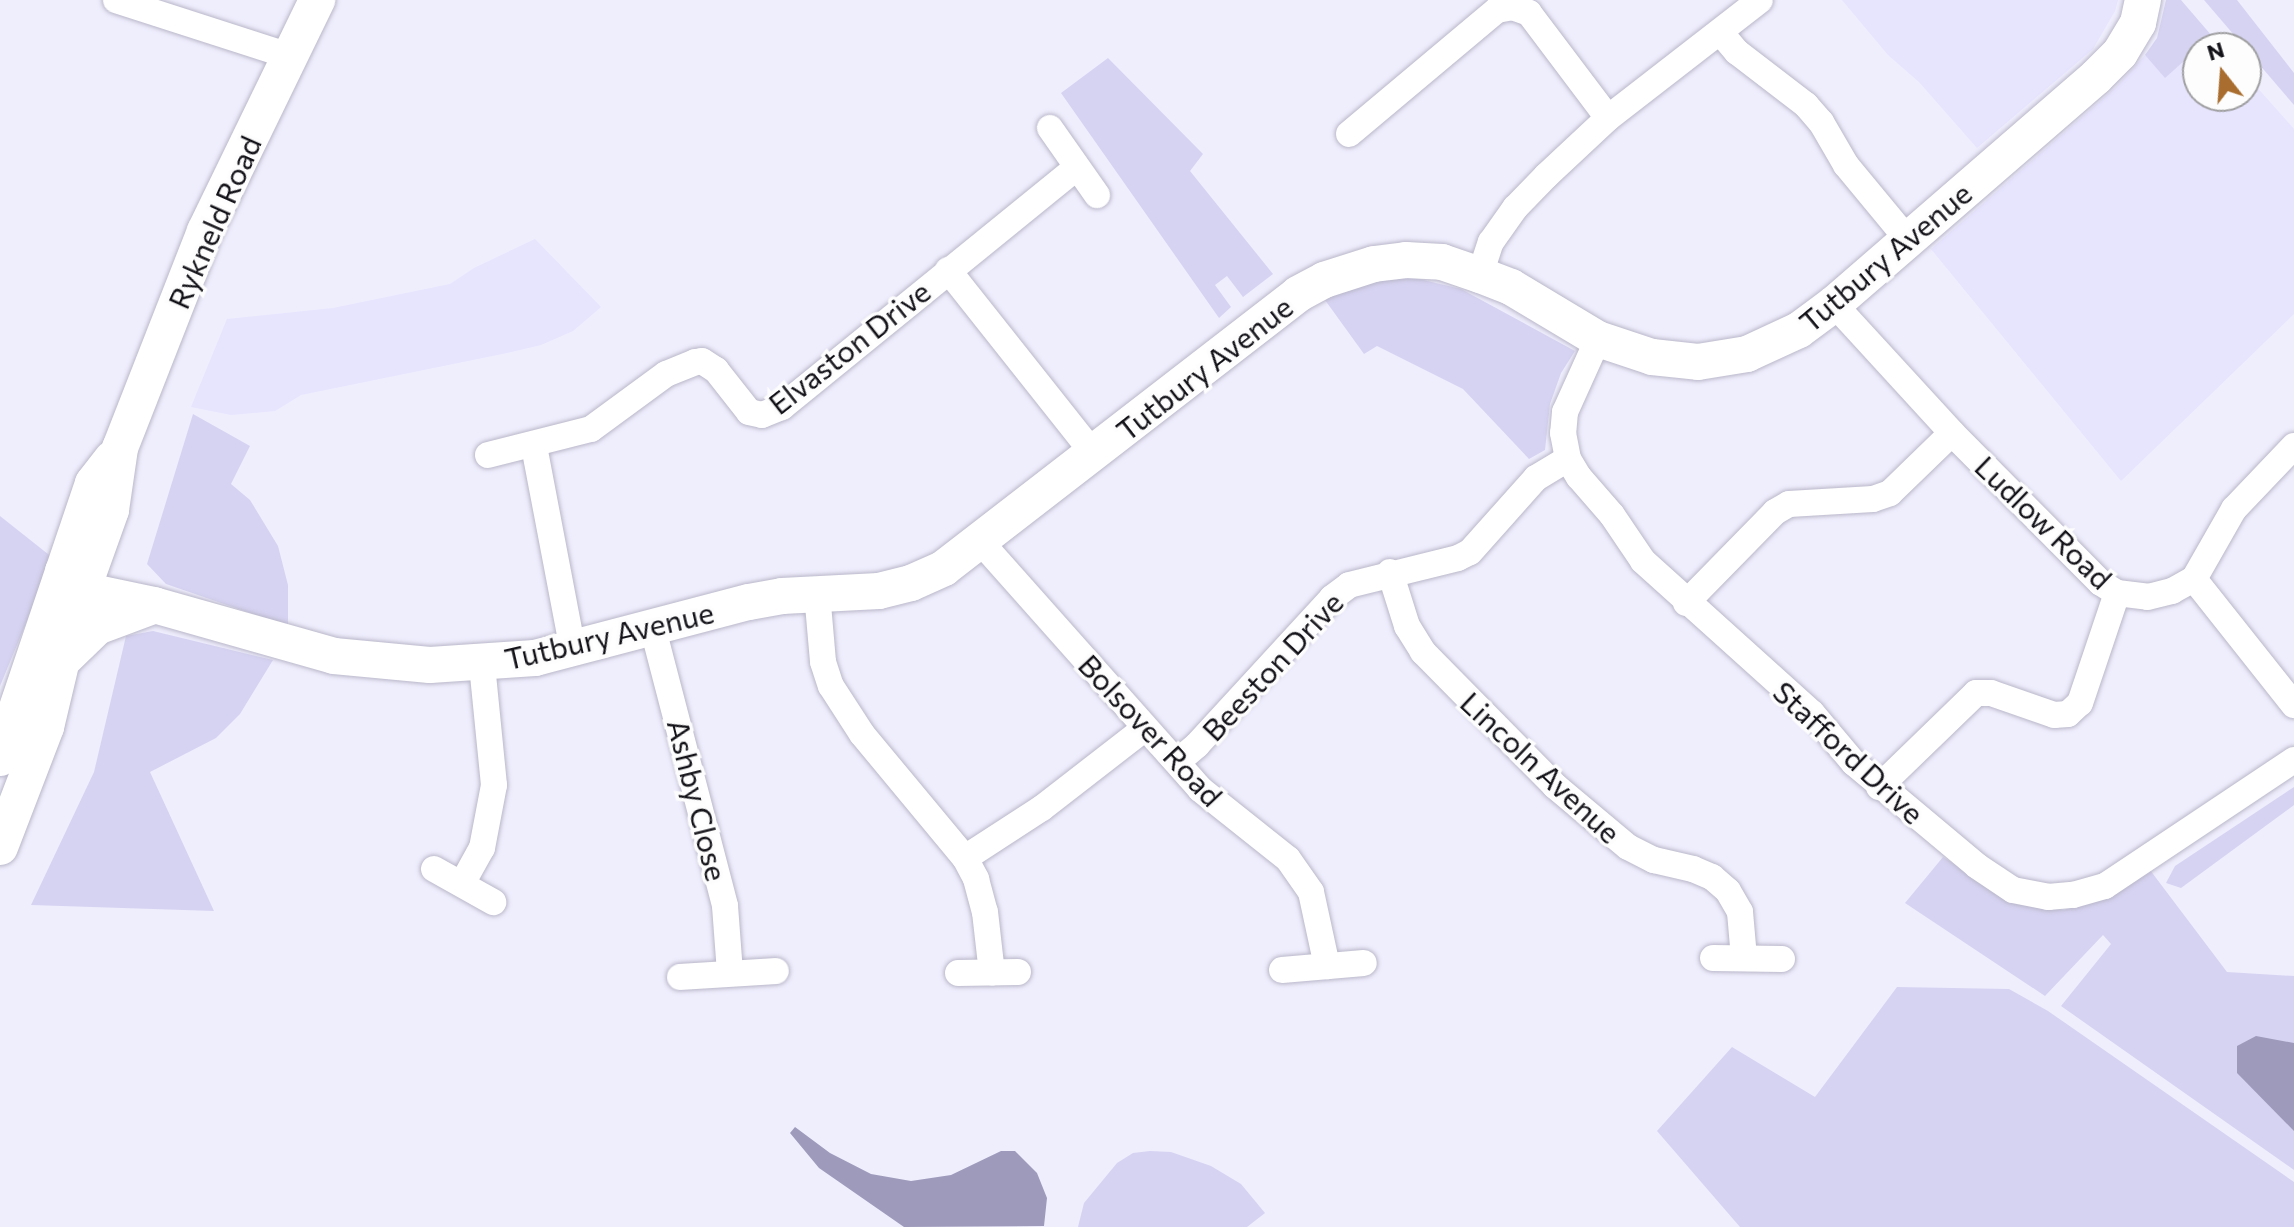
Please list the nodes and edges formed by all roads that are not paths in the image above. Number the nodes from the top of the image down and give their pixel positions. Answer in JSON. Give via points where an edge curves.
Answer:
{"nodes":[{"id":1,"x":116,"y":0,"type":"edge"},
{"id":2,"x":317,"y":0,"type":"edge"},
{"id":3,"x":2143,"y":0,"type":"edge"},
{"id":4,"x":1758,"y":1,"type":"edge"},
{"id":5,"x":1720,"y":32,"type":"junction"},
{"id":6,"x":289,"y":56,"type":"junction"},
{"id":7,"x":1608,"y":118,"type":"junction"},
{"id":8,"x":1050,"y":128,"type":"dead end"},
{"id":9,"x":1349,"y":134,"type":"dead end"},
{"id":10,"x":1076,"y":168,"type":"junction"},
{"id":11,"x":1097,"y":195,"type":"dead end"},
{"id":12,"x":1908,"y":240,"type":"junction"},
{"id":13,"x":948,"y":270,"type":"junction"},
{"id":14,"x":1480,"y":275,"type":"junction"},
{"id":15,"x":1834,"y":304,"type":"junction"},
{"id":16,"x":1598,"y":339,"type":"junction"},
{"id":17,"x":1952,"y":433,"type":"junction"},
{"id":18,"x":534,"y":446,"type":"junction"},
{"id":19,"x":2294,"y":446,"type":"edge"},
{"id":20,"x":1094,"y":454,"type":"junction"},
{"id":21,"x":488,"y":455,"type":"dead end"},
{"id":22,"x":1568,"y":459,"type":"junction"},
{"id":23,"x":980,"y":541,"type":"junction"},
{"id":24,"x":1390,"y":572,"type":"junction"},
{"id":25,"x":79,"y":576,"type":"junction"},
{"id":26,"x":2194,"y":579,"type":"junction"},
{"id":27,"x":817,"y":593,"type":"junction"},
{"id":28,"x":2117,"y":593,"type":"junction"},
{"id":29,"x":1686,"y":603,"type":"junction"},
{"id":30,"x":154,"y":605,"type":"junction"},
{"id":31,"x":653,"y":629,"type":"junction"},
{"id":32,"x":573,"y":650,"type":"junction"},
{"id":33,"x":64,"y":659,"type":"junction"},
{"id":34,"x":482,"y":664,"type":"junction"},
{"id":35,"x":2294,"y":705,"type":"edge"},
{"id":36,"x":1144,"y":729,"type":"junction"},
{"id":37,"x":0,"y":758,"type":"edge"},
{"id":38,"x":2294,"y":760,"type":"edge"},
{"id":39,"x":1177,"y":762,"type":"junction"},
{"id":40,"x":1879,"y":787,"type":"junction"},
{"id":41,"x":0,"y":847,"type":"edge"},
{"id":42,"x":965,"y":858,"type":"junction"},
{"id":43,"x":434,"y":869,"type":"dead end"},
{"id":44,"x":463,"y":882,"type":"junction"},
{"id":45,"x":493,"y":902,"type":"dead end"},
{"id":46,"x":1713,"y":958,"type":"dead end"},
{"id":47,"x":1744,"y":958,"type":"junction"},
{"id":48,"x":1782,"y":959,"type":"dead end"},
{"id":49,"x":1364,"y":963,"type":"dead end"},
{"id":50,"x":1327,"y":966,"type":"junction"},
{"id":51,"x":1282,"y":970,"type":"dead end"},
{"id":52,"x":776,"y":971,"type":"dead end"},
{"id":53,"x":1018,"y":972,"type":"dead end"},
{"id":54,"x":730,"y":973,"type":"junction"},
{"id":55,"x":958,"y":973,"type":"dead end"},
{"id":56,"x":992,"y":973,"type":"junction"},
{"id":57,"x":680,"y":977,"type":"dead end"}],
"edges":[{"from":1,"to":6,"type":"street"},
{"from":2,"to":6,"type":"street","name":"Rykneld Road"},
{"from":3,"to":12,"type":"street","name":"Tutbury Avenue","via":[[2138,23],[2120,53]]},
{"from":4,"to":5,"type":"street"},
{"from":5,"to":7,"type":"street"},
{"from":5,"to":12,"type":"street","via":[[1737,52],[1806,105],[1846,165]]},
{"from":6,"to":25,"type":"street","name":"Rykneld Road","via":[[205,231],[120,448],[111,510]]},
{"from":7,"to":9,"type":"street","via":[[1529,13],[1512,7],[1497,10]]},
{"from":7,"to":14,"type":"street","via":[[1515,208],[1491,242]]},
{"from":8,"to":10,"type":"street"},
{"from":10,"to":11,"type":"street"},
{"from":10,"to":13,"type":"street","name":"Elvaston Drive"},
{"from":12,"to":15,"type":"street","name":"Tutbury Avenue"},
{"from":13,"to":18,"type":"street","name":"Elvaston Drive","via":[[782,407],[762,415],[749,412],[716,370],[695,362],[666,374],[591,429]]},
{"from":13,"to":20,"type":"street"},
{"from":14,"to":16,"type":"street","name":"Tutbury Avenue","via":[[1511,287]]},
{"from":14,"to":20,"type":"street","name":"Tutbury Avenue","via":[[1442,262],[1406,260],[1324,280],[1298,294]]},
{"from":15,"to":16,"type":"street","name":"Tutbury Avenue","via":[[1773,345],[1698,362],[1652,357]]},
{"from":15,"to":17,"type":"street","name":"Ludlow Road"},
{"from":16,"to":22,"type":"street","via":[[1565,412]]},
{"from":17,"to":28,"type":"street","name":"Ludlow Road"},
{"from":17,"to":29,"type":"street","via":[[1890,493],[1873,499],[1789,504],[1775,512]]},
{"from":18,"to":21,"type":"street","name":"Elvaston Drive"},
{"from":18,"to":32,"type":"street"},
{"from":19,"to":26,"type":"street","via":[[2234,509]]},
{"from":20,"to":23,"type":"street","name":"Tutbury Avenue"},
{"from":22,"to":24,"type":"street","name":"Beeston Drive","via":[[1536,478],[1470,552]]},
{"from":22,"to":29,"type":"street","name":"Stafford Drive","via":[[1643,561]]},
{"from":23,"to":27,"type":"street","name":"Tutbury Avenue","via":[[944,568],[911,583],[879,591]]},
{"from":23,"to":36,"type":"street","name":"Bolsover Road"},
{"from":24,"to":39,"type":"street","name":"Beeston Drive","via":[[1349,585],[1332,598]]},
{"from":24,"to":47,"type":"street","name":"Lincoln Avenue","via":[[1407,626],[1423,652],[1555,786],[1628,847],[1712,877],[1728,891],[1740,912]]},
{"from":25,"to":30,"type":"street","name":"Tutbury Avenue","via":[[122,577]]},
{"from":25,"to":33,"type":"street","name":"Rykneld Road"},
{"from":25,"to":37,"type":"street","name":"Rykneld Road"},
{"from":26,"to":28,"type":"street","name":"Ludlow Road","via":[[2148,597]]},
{"from":26,"to":35,"type":"street"},
{"from":27,"to":31,"type":"street","name":"Tutbury Avenue","via":[[749,602]]},
{"from":27,"to":42,"type":"street","via":[[823,662],[846,714]]},
{"from":28,"to":40,"type":"street","via":[[2080,703],[2068,714],[2054,715],[1991,693],[1976,693]]},
{"from":29,"to":40,"type":"street","name":"Stafford Drive","via":[[1812,713]]},
{"from":30,"to":33,"type":"street","via":[[97,627]]},
{"from":30,"to":34,"type":"street","name":"Tutbury Avenue","via":[[334,656]]},
{"from":31,"to":32,"type":"street","name":"Tutbury Avenue"},
{"from":31,"to":54,"type":"street","name":"Ashby Close","via":[[725,906]]},
{"from":32,"to":34,"type":"street","name":"Tutbury Avenue"},
{"from":33,"to":41,"type":"street","name":"Rykneld Road","via":[[30,774]]},
{"from":34,"to":44,"type":"street","via":[[494,785],[482,848]]},
{"from":36,"to":39,"type":"street","name":"Bolsover Road"},
{"from":36,"to":42,"type":"street","via":[[1042,808]]},
{"from":38,"to":40,"type":"street","name":"Stafford Drive","via":[[2105,886],[2048,897],[2013,890]]},
{"from":39,"to":50,"type":"street","name":"Bolsover Road","via":[[1208,796],[1288,859],[1311,892]]},
{"from":42,"to":56,"type":"street","via":[[985,912]]},
{"from":43,"to":44,"type":"street"},
{"from":44,"to":45,"type":"street"},
{"from":46,"to":47,"type":"street"},
{"from":47,"to":48,"type":"street"},
{"from":49,"to":50,"type":"street"},
{"from":50,"to":51,"type":"street"},
{"from":52,"to":54,"type":"street"},
{"from":53,"to":56,"type":"street"},
{"from":54,"to":57,"type":"street"},
{"from":55,"to":56,"type":"street"}]}
